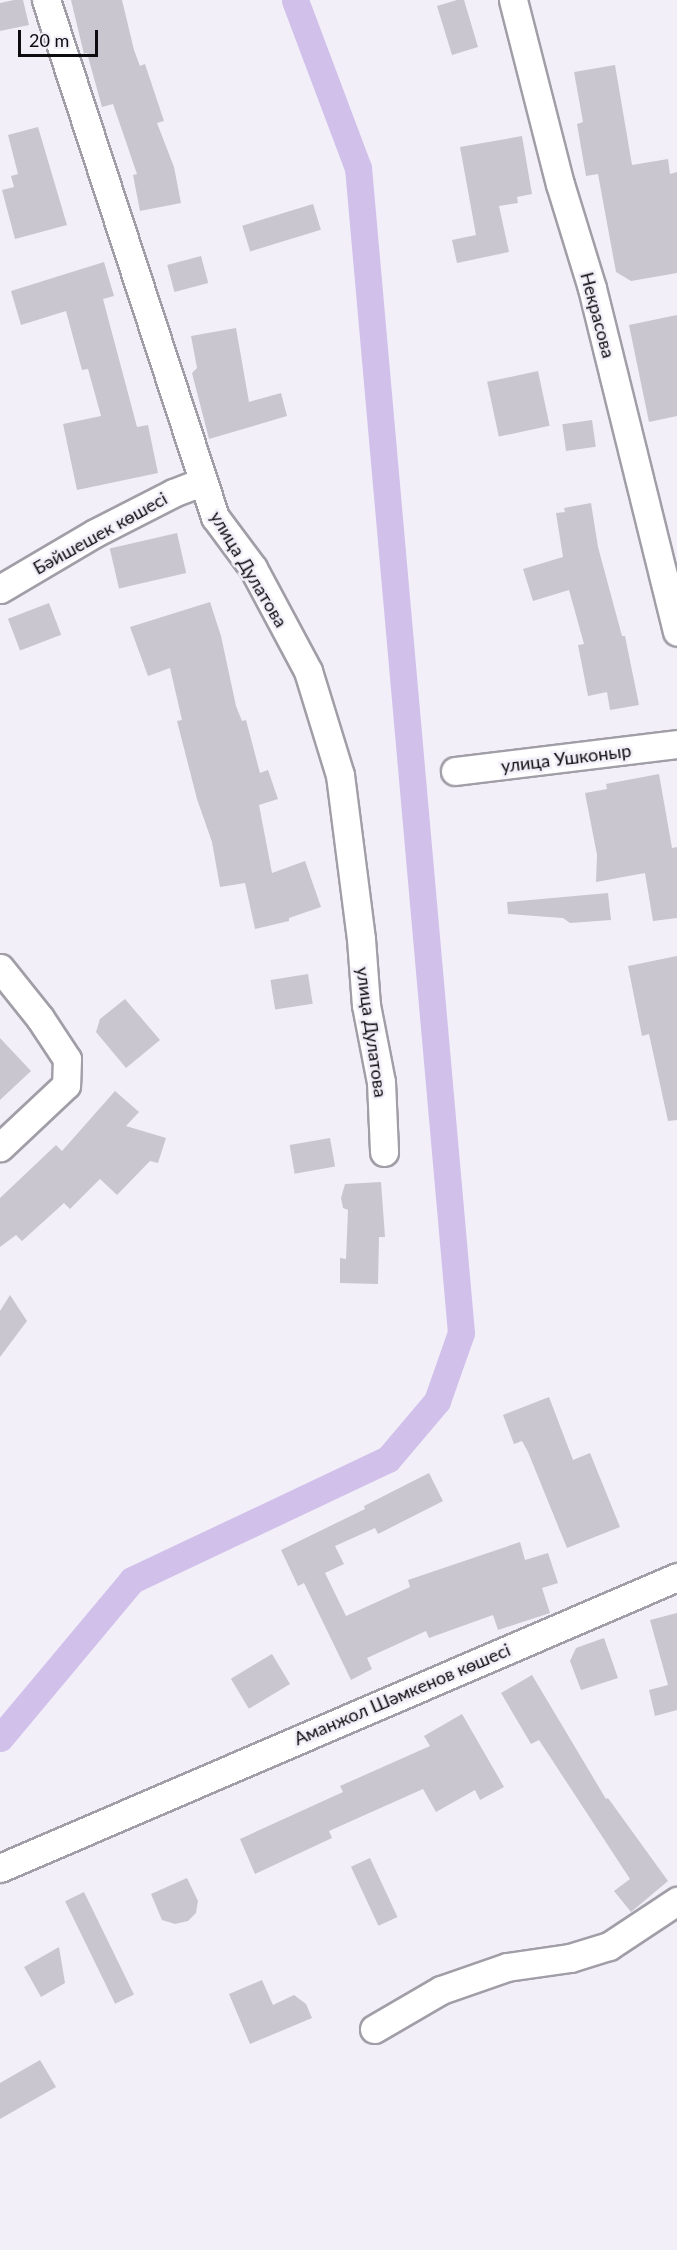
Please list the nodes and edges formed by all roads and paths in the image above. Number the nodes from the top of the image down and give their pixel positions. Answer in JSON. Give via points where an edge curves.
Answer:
{"nodes":[{"id":1,"x":46,"y":0,"type":"edge"},
{"id":2,"x":513,"y":0,"type":"edge"},
{"id":3,"x":202,"y":482,"type":"junction"},
{"id":4,"x":0,"y":589,"type":"edge"},
{"id":5,"x":677,"y":632,"type":"edge"},
{"id":6,"x":677,"y":744,"type":"edge"},
{"id":7,"x":455,"y":771,"type":"dead end"},
{"id":8,"x":0,"y":968,"type":"edge"},
{"id":9,"x":0,"y":1147,"type":"edge"},
{"id":10,"x":384,"y":1152,"type":"dead end"},
{"id":11,"x":677,"y":1577,"type":"edge"},
{"id":12,"x":0,"y":1868,"type":"edge"},
{"id":13,"x":677,"y":1901,"type":"edge"},
{"id":14,"x":374,"y":2029,"type":"dead end"}],
"edges":[{"from":1,"to":3,"type":"street","name":"улица Дулатова"},
{"from":2,"to":5,"type":"street","name":"Некрасова","via":[[560,184],[592,288]]},
{"from":3,"to":4,"type":"street","name":"Бәйшешек көшесі","via":[[95,532]]},
{"from":3,"to":10,"type":"street","name":"улица Дулатова","via":[[215,517],[252,568],[308,671],[340,775],[366,1005],[381,1082]]},
{"from":6,"to":7,"type":"street","name":"улица Ушконыр"},
{"from":8,"to":9,"type":"street","via":[[67,1059],[66,1085]]},
{"from":11,"to":12,"type":"street","name":"Аманжол Шәмкенов көшесі"},
{"from":13,"to":14,"type":"street","via":[[609,1946],[570,1958],[507,1967],[441,1990]]}]}
